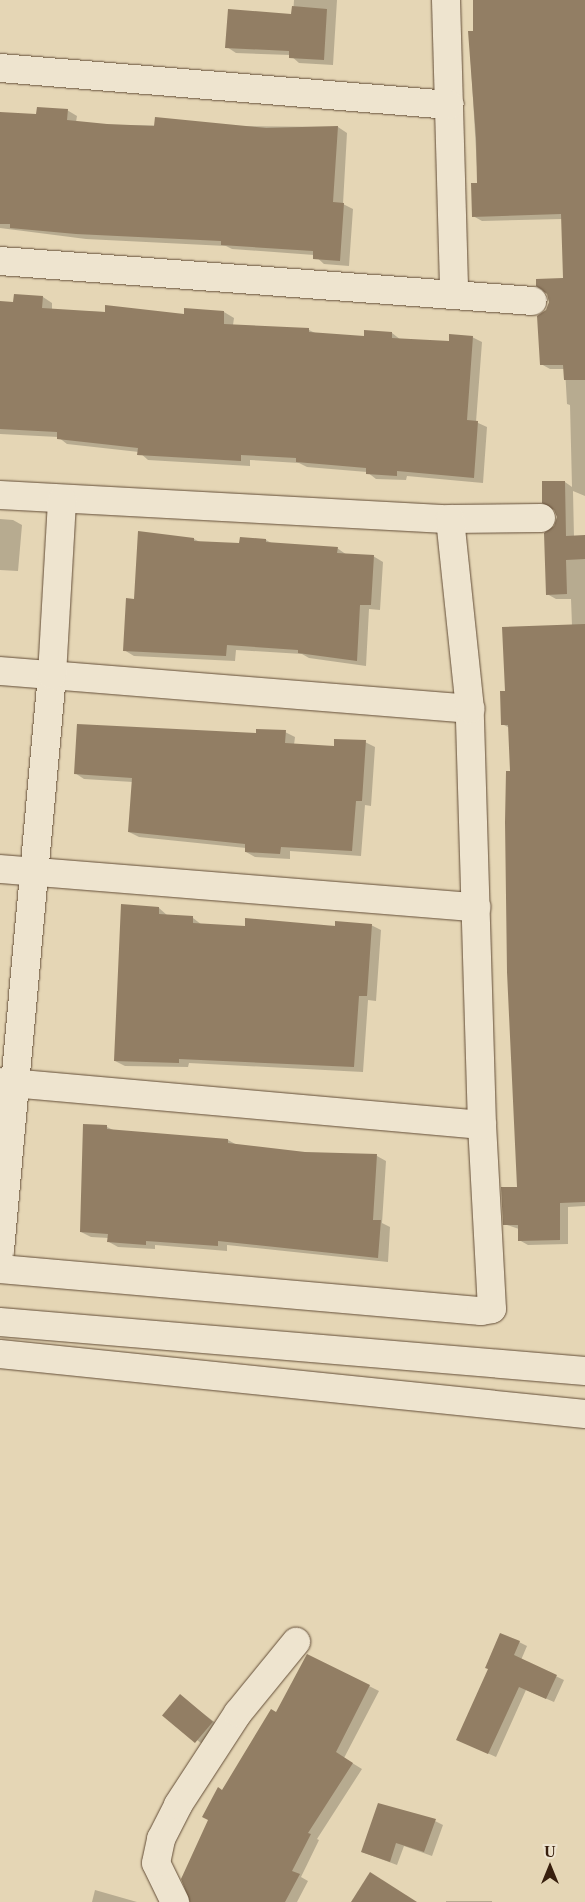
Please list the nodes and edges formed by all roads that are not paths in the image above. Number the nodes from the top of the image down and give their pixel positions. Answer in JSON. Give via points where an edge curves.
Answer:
{"nodes":[{"id":1,"x":446,"y":0,"type":"edge"},
{"id":2,"x":0,"y":68,"type":"edge"},
{"id":3,"x":449,"y":105,"type":"junction"},
{"id":4,"x":0,"y":261,"type":"edge"},
{"id":5,"x":454,"y":295,"type":"junction"},
{"id":6,"x":533,"y":301,"type":"dead end"},
{"id":7,"x":0,"y":495,"type":"edge"},
{"id":8,"x":62,"y":500,"type":"junction"},
{"id":9,"x":541,"y":518,"type":"dead end"},
{"id":10,"x":450,"y":519,"type":"junction"},
{"id":11,"x":0,"y":671,"type":"edge"},
{"id":12,"x":52,"y":675,"type":"junction"},
{"id":13,"x":470,"y":709,"type":"junction"},
{"id":14,"x":0,"y":869,"type":"edge"},
{"id":15,"x":34,"y":872,"type":"junction"},
{"id":16,"x":476,"y":907,"type":"junction"},
{"id":17,"x":8,"y":1083,"type":"edge"},
{"id":18,"x":482,"y":1125,"type":"junction"},
{"id":19,"x":0,"y":1250,"type":"edge"},
{"id":20,"x":0,"y":1269,"type":"edge"},
{"id":21,"x":0,"y":1322,"type":"edge"},
{"id":22,"x":0,"y":1354,"type":"edge"},
{"id":23,"x":585,"y":1371,"type":"edge"},
{"id":24,"x":585,"y":1414,"type":"edge"},
{"id":25,"x":296,"y":1642,"type":"dead end"},
{"id":26,"x":175,"y":1902,"type":"edge"}],
"edges":[{"from":1,"to":3,"type":"street"},
{"from":2,"to":3,"type":"street"},
{"from":3,"to":5,"type":"street"},
{"from":4,"to":5,"type":"street"},
{"from":5,"to":6,"type":"street"},
{"from":7,"to":8,"type":"street"},
{"from":8,"to":10,"type":"street"},
{"from":8,"to":12,"type":"street"},
{"from":9,"to":10,"type":"street"},
{"from":10,"to":13,"type":"street"},
{"from":11,"to":12,"type":"street"},
{"from":12,"to":13,"type":"street"},
{"from":12,"to":15,"type":"street"},
{"from":13,"to":16,"type":"street"},
{"from":14,"to":15,"type":"street"},
{"from":15,"to":16,"type":"street"},
{"from":15,"to":17,"type":"street"},
{"from":16,"to":18,"type":"street"},
{"from":17,"to":18,"type":"street"},
{"from":17,"to":19,"type":"street"},
{"from":18,"to":20,"type":"street","via":[[491,1310]]},
{"from":21,"to":23,"type":"street"},
{"from":22,"to":24,"type":"street"},
{"from":25,"to":26,"type":"street","via":[[233,1721],[178,1805],[161,1839],[156,1863]]}]}
